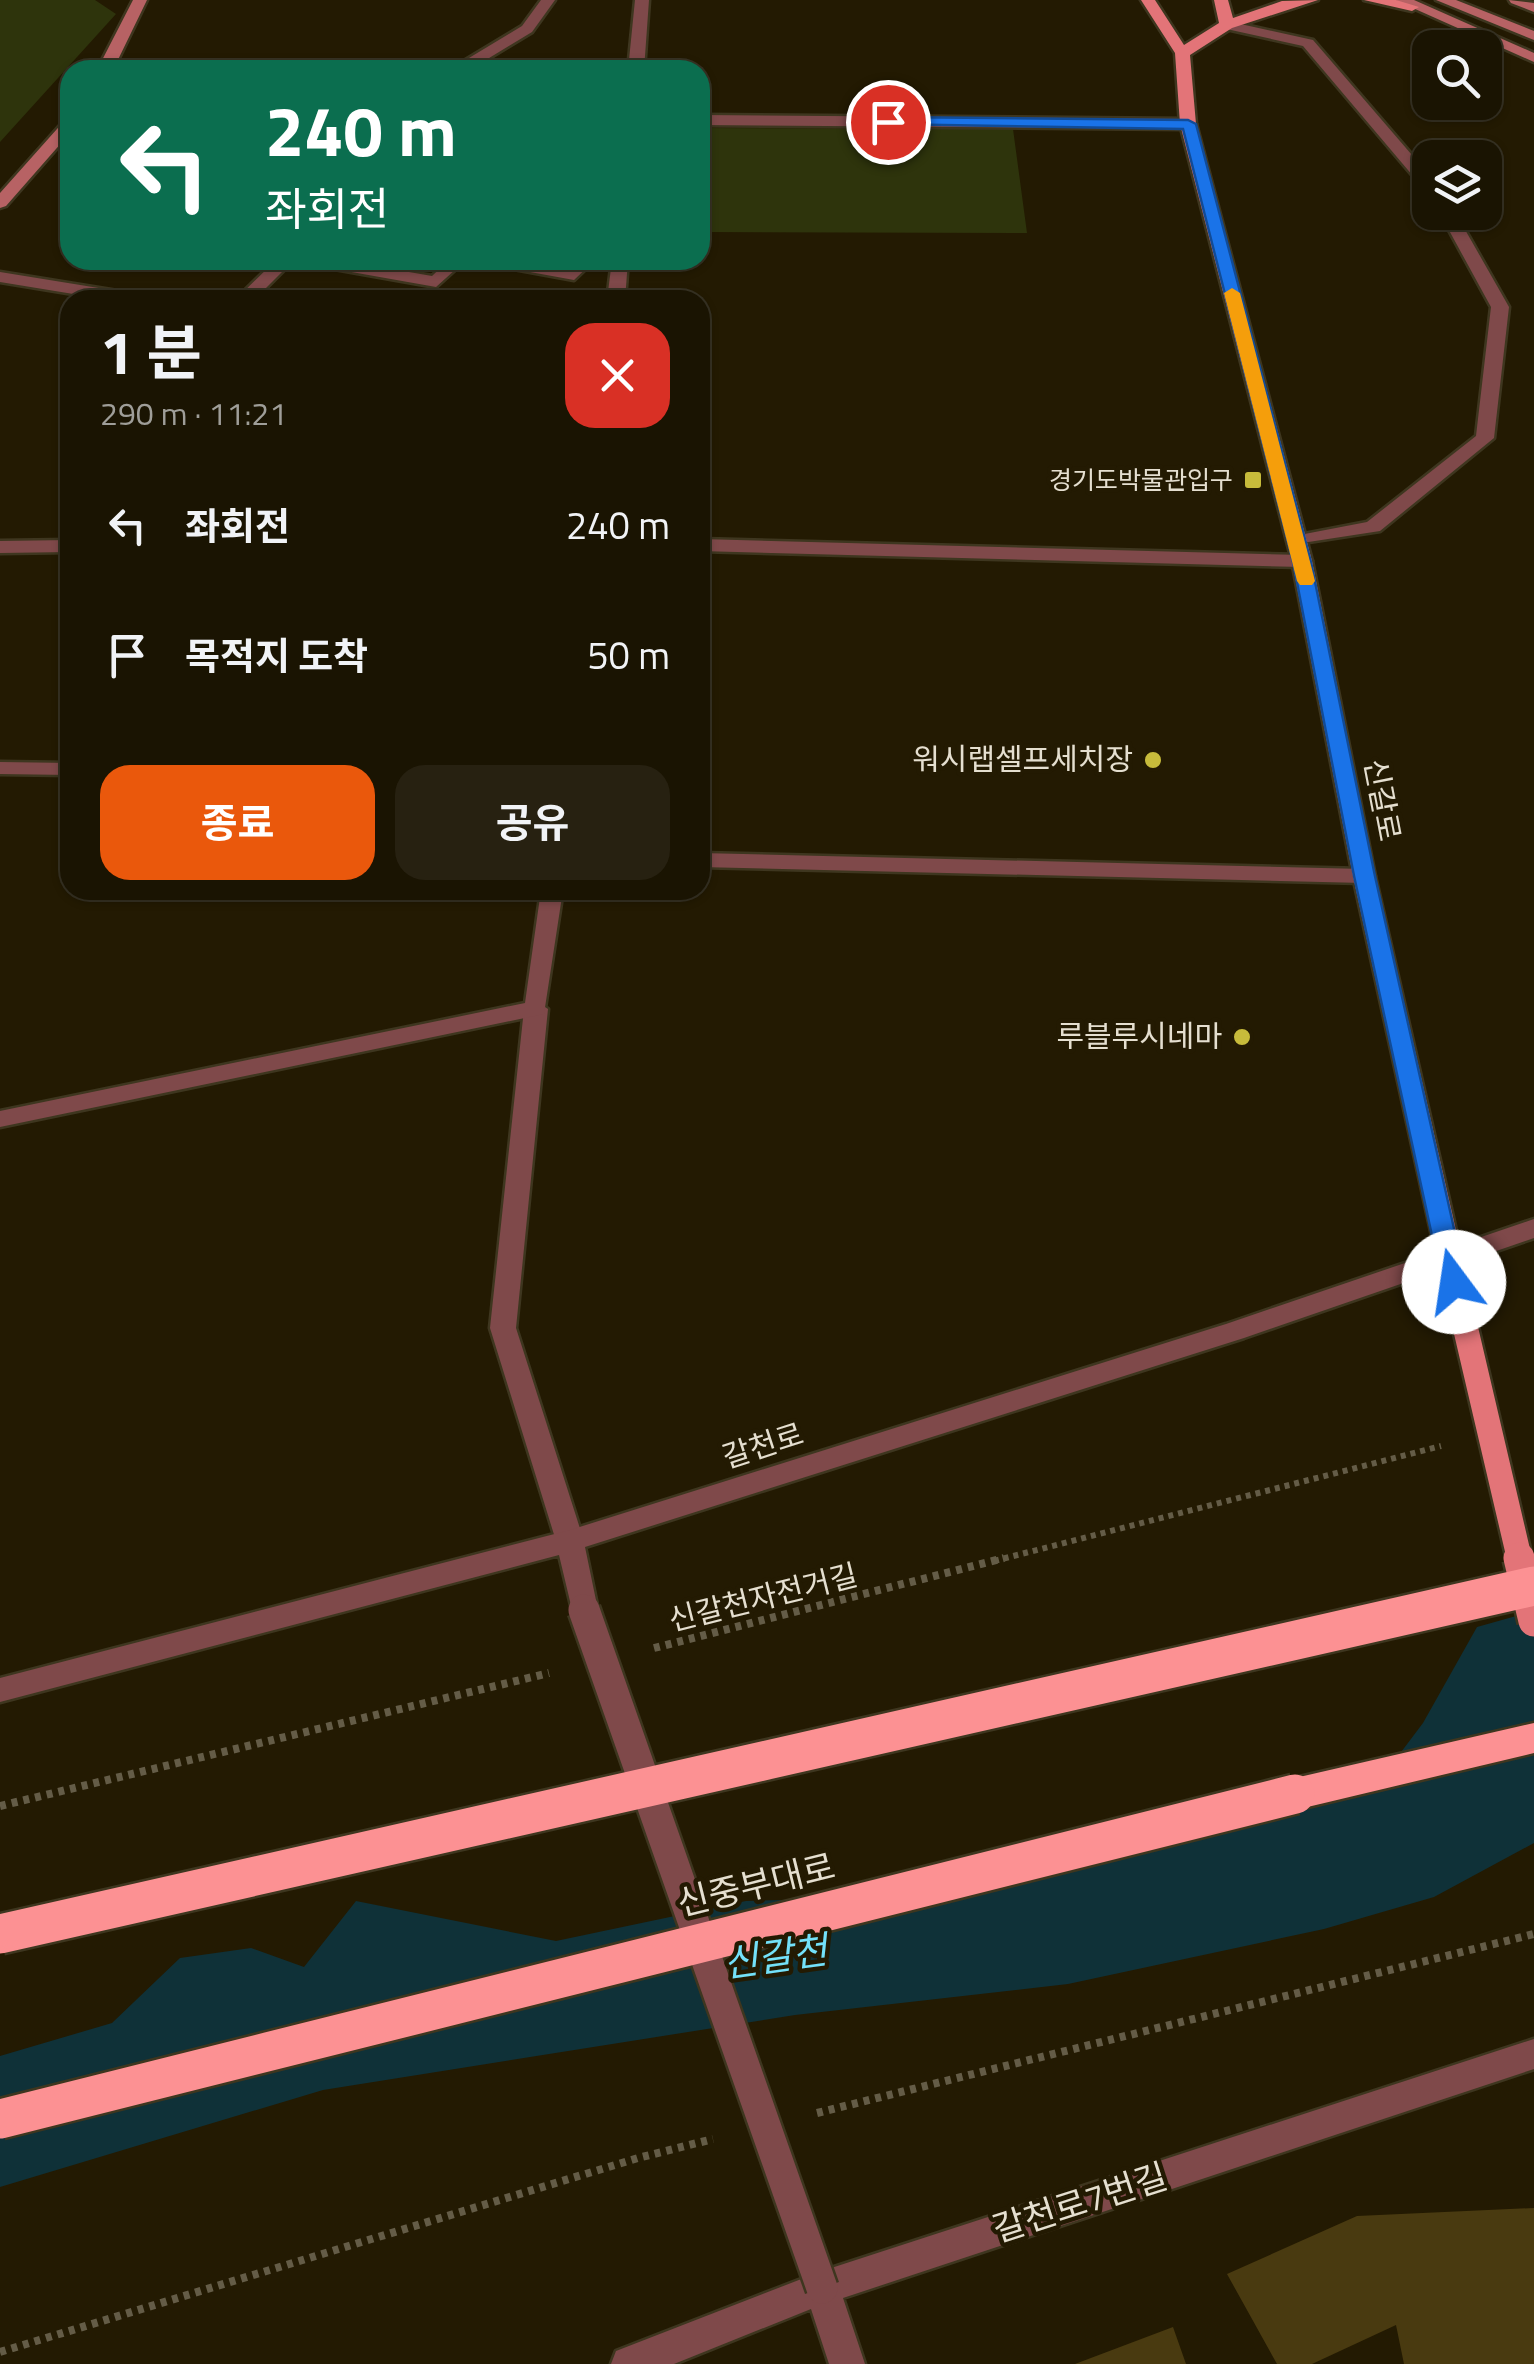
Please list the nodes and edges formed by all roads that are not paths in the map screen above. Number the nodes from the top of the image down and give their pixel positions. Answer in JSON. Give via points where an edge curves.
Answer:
{"nodes":[{"id":1,"x":140,"y":0,"type":"edge"},
{"id":2,"x":548,"y":0,"type":"edge"},
{"id":3,"x":642,"y":0,"type":"edge"},
{"id":4,"x":1148,"y":0,"type":"edge"},
{"id":5,"x":1221,"y":0,"type":"edge"},
{"id":6,"x":1310,"y":0,"type":"edge"},
{"id":7,"x":1371,"y":0,"type":"edge"},
{"id":8,"x":1443,"y":0,"type":"edge"},
{"id":9,"x":1516,"y":0,"type":"edge"},
{"id":10,"x":1407,"y":4,"type":"edge"},
{"id":11,"x":1534,"y":8,"type":"edge"},
{"id":12,"x":1227,"y":25,"type":"junction"},
{"id":13,"x":1534,"y":36,"type":"edge"},
{"id":14,"x":1182,"y":52,"type":"junction"},
{"id":15,"x":1534,"y":58,"type":"edge"},
{"id":16,"x":110,"y":60,"type":"edge"},
{"id":17,"x":476,"y":60,"type":"edge"},
{"id":18,"x":637,"y":60,"type":"edge"},
{"id":19,"x":710,"y":120,"type":"edge"},
{"id":20,"x":1188,"y":124,"type":"junction"},
{"id":21,"x":60,"y":134,"type":"edge"},
{"id":22,"x":1412,"y":165,"type":"edge"},
{"id":23,"x":0,"y":203,"type":"edge"},
{"id":24,"x":1457,"y":230,"type":"edge"},
{"id":25,"x":276,"y":270,"type":"edge"},
{"id":26,"x":368,"y":270,"type":"edge"},
{"id":27,"x":448,"y":270,"type":"edge"},
{"id":28,"x":547,"y":270,"type":"edge"},
{"id":29,"x":579,"y":270,"type":"edge"},
{"id":30,"x":0,"y":277,"type":"edge"},
{"id":31,"x":80,"y":290,"type":"edge"},
{"id":32,"x":254,"y":290,"type":"edge"},
{"id":33,"x":710,"y":545,"type":"edge"},
{"id":34,"x":0,"y":546,"type":"edge"},
{"id":35,"x":60,"y":546,"type":"edge"},
{"id":36,"x":1299,"y":551,"type":"junction"},
{"id":37,"x":0,"y":768,"type":"edge"},
{"id":38,"x":60,"y":769,"type":"edge"},
{"id":39,"x":710,"y":860,"type":"edge"},
{"id":40,"x":1364,"y":876,"type":"junction"},
{"id":41,"x":551,"y":900,"type":"edge"},
{"id":42,"x":536,"y":1009,"type":"junction"},
{"id":43,"x":0,"y":1119,"type":"edge"},
{"id":44,"x":1534,"y":1228,"type":"edge"},
{"id":45,"x":1447,"y":1256,"type":"junction"},
{"id":46,"x":570,"y":1541,"type":"junction"},
{"id":47,"x":1534,"y":1586,"type":"edge"},
{"id":48,"x":1534,"y":1621,"type":"edge"},
{"id":49,"x":0,"y":1690,"type":"edge"},
{"id":50,"x":1534,"y":1738,"type":"edge"},
{"id":51,"x":0,"y":1934,"type":"edge"},
{"id":52,"x":1534,"y":2054,"type":"edge"},
{"id":53,"x":0,"y":2119,"type":"edge"},
{"id":54,"x":822,"y":2288,"type":"junction"},
{"id":55,"x":630,"y":2364,"type":"edge"},
{"id":56,"x":847,"y":2364,"type":"edge"}],
"edges":[{"from":1,"to":16,"type":"street"},
{"from":2,"to":17,"type":"street","via":[[513,40]]},
{"from":3,"to":18,"type":"street"},
{"from":4,"to":14,"type":"main road","name":"신갈로"},
{"from":5,"to":12,"type":"main road"},
{"from":6,"to":12,"type":"main road"},
{"from":7,"to":10,"type":"main road"},
{"from":8,"to":13,"type":"street"},
{"from":9,"to":11,"type":"street"},
{"from":10,"to":15,"type":"street"},
{"from":12,"to":14,"type":"main road"},
{"from":12,"to":22,"type":"street","via":[[1308,43]]},
{"from":14,"to":20,"type":"main road","name":"신갈로"},
{"from":19,"to":20,"type":"street"},
{"from":20,"to":36,"type":"main road","name":"신갈로"},
{"from":21,"to":23,"type":"street"},
{"from":24,"to":36,"type":"street","via":[[1500,307],[1485,438],[1373,527]]},
{"from":25,"to":32,"type":"street"},
{"from":26,"to":27,"type":"street","via":[[436,282]]},
{"from":28,"to":29,"type":"street"},
{"from":30,"to":31,"type":"street"},
{"from":33,"to":36,"type":"street"},
{"from":34,"to":35,"type":"street"},
{"from":36,"to":40,"type":"main road","name":"신갈로"},
{"from":37,"to":38,"type":"street"},
{"from":39,"to":40,"type":"street"},
{"from":40,"to":45,"type":"main road","name":"신갈로"},
{"from":41,"to":42,"type":"street"},
{"from":42,"to":43,"type":"street"},
{"from":42,"to":46,"type":"street","via":[[503,1328]]},
{"from":44,"to":45,"type":"street","name":"갈천로"},
{"from":45,"to":46,"type":"street","name":"갈천로","via":[[1235,1331]]},
{"from":45,"to":48,"type":"main road","name":"신갈로","bridge":true},
{"from":46,"to":49,"type":"street","name":"갈천로"},
{"from":46,"to":54,"type":"street","bridge":true,"via":[[584,1610]]},
{"from":47,"to":51,"type":"highway","bridge":true},
{"from":50,"to":53,"type":"highway","name":"신중부대로","bridge":true},
{"from":52,"to":54,"type":"street","name":"갈천로7번길"},
{"from":54,"to":55,"type":"street","name":"갈천로7번길"},
{"from":54,"to":56,"type":"street"}]}
